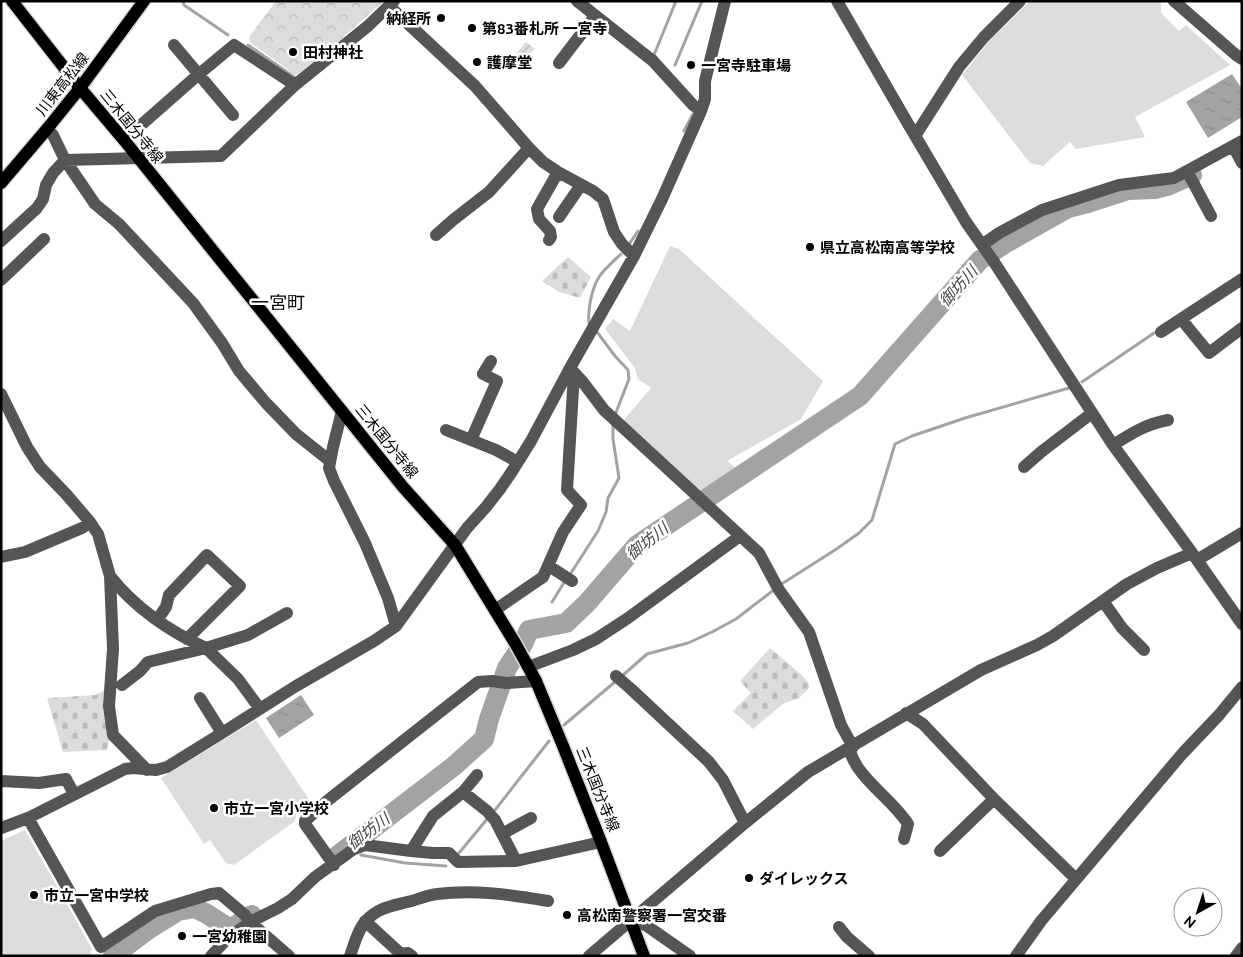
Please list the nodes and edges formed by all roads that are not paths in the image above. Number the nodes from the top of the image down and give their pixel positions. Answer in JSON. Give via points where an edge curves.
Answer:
{"nodes":[{"id":1,"x":12,"y":1,"type":"edge"},
{"id":2,"x":144,"y":1,"type":"edge"},
{"id":3,"x":577,"y":1,"type":"edge"},
{"id":4,"x":725,"y":1,"type":"edge"},
{"id":5,"x":837,"y":1,"type":"edge"},
{"id":6,"x":1020,"y":1,"type":"edge"},
{"id":7,"x":1174,"y":1,"type":"edge"},
{"id":8,"x":392,"y":4,"type":"edge"},
{"id":9,"x":595,"y":16,"type":"junction"},
{"id":10,"x":174,"y":45,"type":"dead end"},
{"id":11,"x":1242,"y":59,"type":"edge"},
{"id":12,"x":559,"y":63,"type":"dead end"},
{"id":13,"x":198,"y":74,"type":"junction"},
{"id":14,"x":295,"y":85,"type":"junction"},
{"id":15,"x":80,"y":88,"type":"junction"},
{"id":16,"x":701,"y":111,"type":"junction"},
{"id":17,"x":233,"y":115,"type":"dead end"},
{"id":18,"x":47,"y":129,"type":"junction"},
{"id":19,"x":915,"y":136,"type":"junction"},
{"id":20,"x":124,"y":140,"type":"junction"},
{"id":21,"x":529,"y":148,"type":"junction"},
{"id":22,"x":1237,"y":151,"type":"edge"},
{"id":23,"x":138,"y":158,"type":"junction"},
{"id":24,"x":65,"y":160,"type":"junction"},
{"id":25,"x":558,"y":172,"type":"junction"},
{"id":26,"x":1190,"y":175,"type":"junction"},
{"id":27,"x":1,"y":183,"type":"edge"},
{"id":28,"x":582,"y":185,"type":"junction"},
{"id":29,"x":1211,"y":216,"type":"dead end"},
{"id":30,"x":558,"y":217,"type":"dead end"},
{"id":31,"x":436,"y":235,"type":"dead end"},
{"id":32,"x":44,"y":239,"type":"dead end"},
{"id":33,"x":549,"y":240,"type":"dead end"},
{"id":34,"x":1,"y":242,"type":"edge"},
{"id":35,"x":983,"y":246,"type":"junction"},
{"id":36,"x":634,"y":256,"type":"junction"},
{"id":37,"x":1242,"y":279,"type":"edge"},
{"id":38,"x":1,"y":280,"type":"edge"},
{"id":39,"x":1181,"y":319,"type":"junction"},
{"id":40,"x":1242,"y":328,"type":"edge"},
{"id":41,"x":1161,"y":332,"type":"dead end"},
{"id":42,"x":491,"y":360,"type":"dead end"},
{"id":43,"x":572,"y":371,"type":"junction"},
{"id":44,"x":1,"y":394,"type":"edge"},
{"id":45,"x":342,"y":411,"type":"junction"},
{"id":46,"x":1092,"y":413,"type":"junction"},
{"id":47,"x":1168,"y":420,"type":"dead end"},
{"id":48,"x":446,"y":430,"type":"dead end"},
{"id":49,"x":471,"y":440,"type":"junction"},
{"id":50,"x":1113,"y":445,"type":"junction"},
{"id":51,"x":330,"y":461,"type":"junction"},
{"id":52,"x":518,"y":462,"type":"junction"},
{"id":53,"x":1024,"y":467,"type":"dead end"},
{"id":54,"x":90,"y":522,"type":"junction"},
{"id":55,"x":1242,"y":533,"type":"edge"},
{"id":56,"x":740,"y":536,"type":"junction"},
{"id":57,"x":455,"y":545,"type":"junction"},
{"id":58,"x":1194,"y":556,"type":"junction"},
{"id":59,"x":1,"y":557,"type":"edge"},
{"id":60,"x":549,"y":566,"type":"junction"},
{"id":61,"x":110,"y":576,"type":"junction"},
{"id":62,"x":572,"y":581,"type":"dead end"},
{"id":63,"x":1103,"y":601,"type":"junction"},
{"id":64,"x":495,"y":610,"type":"junction"},
{"id":65,"x":287,"y":613,"type":"dead end"},
{"id":66,"x":157,"y":620,"type":"junction"},
{"id":67,"x":1242,"y":623,"type":"edge"},
{"id":68,"x":396,"y":626,"type":"junction"},
{"id":69,"x":187,"y":639,"type":"junction"},
{"id":70,"x":206,"y":648,"type":"junction"},
{"id":71,"x":1144,"y":650,"type":"dead end"},
{"id":72,"x":526,"y":662,"type":"junction"},
{"id":73,"x":616,"y":676,"type":"dead end"},
{"id":74,"x":536,"y":681,"type":"junction"},
{"id":75,"x":122,"y":685,"type":"dead end"},
{"id":76,"x":1242,"y":687,"type":"edge"},
{"id":77,"x":200,"y":698,"type":"dead end"},
{"id":78,"x":260,"y":709,"type":"junction"},
{"id":79,"x":906,"y":714,"type":"junction"},
{"id":80,"x":222,"y":733,"type":"junction"},
{"id":81,"x":851,"y":748,"type":"junction"},
{"id":82,"x":147,"y":770,"type":"junction"},
{"id":83,"x":477,"y":775,"type":"dead end"},
{"id":84,"x":1,"y":781,"type":"edge"},
{"id":85,"x":463,"y":792,"type":"junction"},
{"id":86,"x":74,"y":794,"type":"junction"},
{"id":87,"x":994,"y":799,"type":"junction"},
{"id":88,"x":28,"y":818,"type":"junction"},
{"id":89,"x":531,"y":818,"type":"dead end"},
{"id":90,"x":745,"y":823,"type":"junction"},
{"id":91,"x":1,"y":828,"type":"edge"},
{"id":92,"x":502,"y":834,"type":"junction"},
{"id":93,"x":904,"y":839,"type":"dead end"},
{"id":94,"x":601,"y":842,"type":"junction"},
{"id":95,"x":940,"y":851,"type":"dead end"},
{"id":96,"x":411,"y":852,"type":"junction"},
{"id":97,"x":516,"y":861,"type":"junction"},
{"id":98,"x":332,"y":862,"type":"junction"},
{"id":99,"x":1076,"y":879,"type":"junction"},
{"id":100,"x":548,"y":901,"type":"dead end"},
{"id":101,"x":248,"y":919,"type":"junction"},
{"id":102,"x":631,"y":920,"type":"junction"},
{"id":103,"x":365,"y":921,"type":"junction"},
{"id":104,"x":839,"y":927,"type":"dead end"},
{"id":105,"x":1242,"y":948,"type":"edge"},
{"id":106,"x":105,"y":952,"type":"edge"},
{"id":107,"x":211,"y":956,"type":"edge"},
{"id":108,"x":290,"y":956,"type":"edge"},
{"id":109,"x":350,"y":956,"type":"edge"},
{"id":110,"x":412,"y":956,"type":"edge"},
{"id":111,"x":589,"y":956,"type":"edge"},
{"id":112,"x":644,"y":956,"type":"edge"},
{"id":113,"x":690,"y":956,"type":"edge"},
{"id":114,"x":869,"y":956,"type":"edge"},
{"id":115,"x":1016,"y":956,"type":"edge"},
{"id":116,"x":1236,"y":956,"type":"edge"}],
"edges":[{"from":1,"to":15,"type":"main road","name":"三木国分寺線"},
{"from":2,"to":15,"type":"main road","name":"川東高松線"},
{"from":3,"to":9,"type":"street"},
{"from":4,"to":16,"type":"street"},
{"from":5,"to":19,"type":"street"},
{"from":6,"to":19,"type":"street","via":[[959,68]]},
{"from":7,"to":11,"type":"street"},
{"from":8,"to":14,"type":"street"},
{"from":8,"to":21,"type":"street","via":[[475,86]]},
{"from":9,"to":12,"type":"street"},
{"from":9,"to":16,"type":"street","via":[[653,61]]},
{"from":10,"to":13,"type":"street"},
{"from":13,"to":14,"type":"street","via":[[234,45]]},
{"from":13,"to":17,"type":"street"},
{"from":13,"to":20,"type":"street"},
{"from":14,"to":23,"type":"street","via":[[221,156]]},
{"from":15,"to":18,"type":"main road","name":"川東高松線"},
{"from":15,"to":20,"type":"main road","name":"三木国分寺線"},
{"from":16,"to":36,"type":"street"},
{"from":18,"to":24,"type":"street"},
{"from":18,"to":27,"type":"main road","name":"川東高松線"},
{"from":19,"to":35,"type":"street"},
{"from":20,"to":23,"type":"main road","name":"三木国分寺線"},
{"from":21,"to":25,"type":"street"},
{"from":21,"to":31,"type":"street","via":[[489,192]]},
{"from":22,"to":26,"type":"street"},
{"from":23,"to":24,"type":"street"},
{"from":23,"to":45,"type":"main road","name":"三木国分寺線"},
{"from":24,"to":34,"type":"street","via":[[53,173],[46,185],[44,199],[37,208]]},
{"from":24,"to":51,"type":"street","via":[[95,204],[119,224],[193,303],[239,371],[266,403],[296,434]]},
{"from":25,"to":28,"type":"street"},
{"from":25,"to":33,"type":"street","via":[[537,208],[550,231]]},
{"from":26,"to":29,"type":"street"},
{"from":26,"to":35,"type":"street","via":[[1119,185],[1042,210]]},
{"from":28,"to":30,"type":"street"},
{"from":28,"to":36,"type":"street","via":[[603,199],[614,232]]},
{"from":32,"to":38,"type":"street"},
{"from":35,"to":46,"type":"street"},
{"from":36,"to":43,"type":"street"},
{"from":37,"to":39,"type":"street"},
{"from":39,"to":40,"type":"street","via":[[1209,353]]},
{"from":39,"to":41,"type":"street"},
{"from":42,"to":49,"type":"street","via":[[483,374],[497,382]]},
{"from":43,"to":52,"type":"street"},
{"from":43,"to":56,"type":"street","via":[[604,410]]},
{"from":43,"to":60,"type":"street","via":[[567,490],[581,505],[563,532]]},
{"from":44,"to":54,"type":"street","via":[[40,467]]},
{"from":45,"to":51,"type":"street"},
{"from":45,"to":57,"type":"main road","name":"三木国分寺線"},
{"from":46,"to":50,"type":"street"},
{"from":46,"to":53,"type":"street"},
{"from":47,"to":50,"type":"street","via":[[1138,429]]},
{"from":48,"to":49,"type":"street"},
{"from":49,"to":52,"type":"street"},
{"from":50,"to":58,"type":"street"},
{"from":51,"to":68,"type":"street","via":[[334,481],[365,543]]},
{"from":52,"to":57,"type":"street"},
{"from":54,"to":59,"type":"street","via":[[25,552]]},
{"from":54,"to":61,"type":"street","via":[[98,534]]},
{"from":55,"to":58,"type":"street"},
{"from":56,"to":72,"type":"street","via":[[596,639],[573,650]]},
{"from":56,"to":81,"type":"street","via":[[759,553],[778,588],[809,632]]},
{"from":57,"to":64,"type":"main road","name":"三木国分寺線"},
{"from":57,"to":68,"type":"street"},
{"from":58,"to":63,"type":"street","via":[[1157,568]]},
{"from":58,"to":67,"type":"street"},
{"from":60,"to":62,"type":"street"},
{"from":60,"to":64,"type":"street","via":[[543,576]]},
{"from":61,"to":66,"type":"street"},
{"from":61,"to":82,"type":"street","via":[[113,649],[109,706],[112,735]]},
{"from":63,"to":71,"type":"street","via":[[1122,628]]},
{"from":63,"to":79,"type":"street","via":[[1053,636],[981,670]]},
{"from":64,"to":72,"type":"main road","name":"三木国分寺線"},
{"from":65,"to":70,"type":"street","via":[[248,635]]},
{"from":66,"to":69,"type":"street"},
{"from":66,"to":69,"type":"street","via":[[169,595],[207,555],[240,586]]},
{"from":68,"to":78,"type":"street"},
{"from":69,"to":70,"type":"street"},
{"from":70,"to":75,"type":"street","via":[[148,662]]},
{"from":70,"to":78,"type":"street","via":[[238,679]]},
{"from":72,"to":74,"type":"main road","name":"三木国分寺線"},
{"from":73,"to":90,"type":"street","via":[[709,762],[723,780]]},
{"from":74,"to":94,"type":"main road","name":"三木国分寺線"},
{"from":74,"to":98,"type":"street","via":[[478,682],[327,801],[305,824]]},
{"from":76,"to":99,"type":"street"},
{"from":77,"to":80,"type":"street"},
{"from":78,"to":80,"type":"street"},
{"from":79,"to":81,"type":"street"},
{"from":79,"to":87,"type":"street","via":[[923,724]]},
{"from":80,"to":82,"type":"street","via":[[167,767]]},
{"from":81,"to":90,"type":"street","via":[[808,772]]},
{"from":81,"to":93,"type":"street","via":[[854,762],[908,824]]},
{"from":82,"to":86,"type":"street","via":[[124,769]]},
{"from":83,"to":85,"type":"street"},
{"from":84,"to":86,"type":"street","via":[[39,784],[66,779]]},
{"from":85,"to":92,"type":"street","via":[[487,811]]},
{"from":85,"to":96,"type":"street","via":[[433,816]]},
{"from":86,"to":88,"type":"street"},
{"from":87,"to":95,"type":"street"},
{"from":87,"to":99,"type":"street"},
{"from":88,"to":91,"type":"street"},
{"from":88,"to":106,"type":"street"},
{"from":89,"to":92,"type":"street"},
{"from":90,"to":102,"type":"street"},
{"from":92,"to":97,"type":"street"},
{"from":94,"to":97,"type":"street"},
{"from":94,"to":102,"type":"main road","name":"三木国分寺線"},
{"from":96,"to":97,"type":"street","via":[[449,853],[458,862]]},
{"from":96,"to":98,"type":"street","via":[[365,845]]},
{"from":98,"to":101,"type":"street","via":[[292,899]]},
{"from":99,"to":115,"type":"street"},
{"from":100,"to":103,"type":"street","via":[[507,895],[434,894],[384,908]]},
{"from":101,"to":106,"type":"street","via":[[219,893],[212,894],[155,911]]},
{"from":101,"to":107,"type":"street"},
{"from":101,"to":108,"type":"street"},
{"from":102,"to":111,"type":"street"},
{"from":102,"to":112,"type":"main road","name":"三木国分寺線"},
{"from":102,"to":113,"type":"street","via":[[647,926]]},
{"from":103,"to":109,"type":"street"},
{"from":103,"to":110,"type":"street","via":[[401,954]]},
{"from":104,"to":114,"type":"street"},
{"from":105,"to":116,"type":"street"}]}
